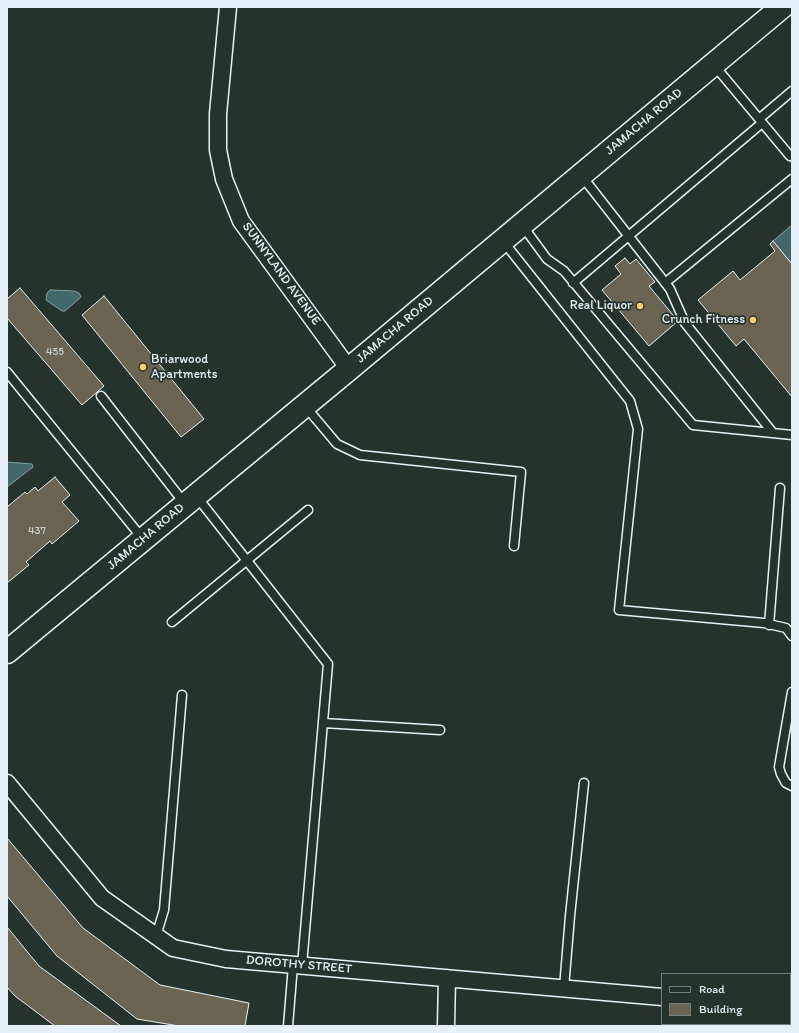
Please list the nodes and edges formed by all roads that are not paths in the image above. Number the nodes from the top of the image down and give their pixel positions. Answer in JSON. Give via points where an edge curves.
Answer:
{"nodes":[{"id":1,"x":228,"y":7,"type":"edge"},
{"id":2,"x":782,"y":7,"type":"edge"},
{"id":3,"x":713,"y":64,"type":"junction"},
{"id":4,"x":792,"y":91,"type":"edge"},
{"id":5,"x":761,"y":121,"type":"junction"},
{"id":6,"x":791,"y":156,"type":"edge"},
{"id":7,"x":581,"y":175,"type":"junction"},
{"id":8,"x":792,"y":179,"type":"edge"},
{"id":9,"x":522,"y":224,"type":"junction"},
{"id":10,"x":628,"y":236,"type":"junction"},
{"id":11,"x":502,"y":240,"type":"junction"},
{"id":12,"x":573,"y":283,"type":"junction"},
{"id":13,"x":665,"y":283,"type":"junction"},
{"id":14,"x":349,"y":369,"type":"junction"},
{"id":15,"x":7,"y":372,"type":"edge"},
{"id":16,"x":101,"y":396,"type":"dead end"},
{"id":17,"x":305,"y":405,"type":"junction"},
{"id":18,"x":773,"y":433,"type":"junction"},
{"id":19,"x":792,"y":435,"type":"edge"},
{"id":20,"x":780,"y":488,"type":"dead end"},
{"id":21,"x":191,"y":500,"type":"junction"},
{"id":22,"x":308,"y":510,"type":"dead end"},
{"id":23,"x":143,"y":540,"type":"junction"},
{"id":24,"x":514,"y":546,"type":"dead end"},
{"id":25,"x":247,"y":560,"type":"junction"},
{"id":26,"x":172,"y":622,"type":"dead end"},
{"id":27,"x":769,"y":625,"type":"junction"},
{"id":28,"x":792,"y":636,"type":"edge"},
{"id":29,"x":7,"y":652,"type":"edge"},
{"id":30,"x":792,"y":692,"type":"edge"},
{"id":31,"x":182,"y":695,"type":"dead end"},
{"id":32,"x":324,"y":723,"type":"junction"},
{"id":33,"x":440,"y":730,"type":"dead end"},
{"id":34,"x":7,"y":783,"type":"edge"},
{"id":35,"x":584,"y":783,"type":"dead end"},
{"id":36,"x":792,"y":786,"type":"edge"},
{"id":37,"x":156,"y":936,"type":"junction"},
{"id":38,"x":297,"y":965,"type":"junction"},
{"id":39,"x":447,"y":978,"type":"junction"},
{"id":40,"x":564,"y":988,"type":"junction"},
{"id":41,"x":661,"y":997,"type":"edge"},
{"id":42,"x":288,"y":1026,"type":"edge"},
{"id":43,"x":446,"y":1026,"type":"edge"}],
"edges":[{"from":1,"to":14,"type":"street","name":"SUNNYLAND AVENUE","via":[[218,114],[218,150],[224,179],[241,221]]},
{"from":2,"to":3,"type":"main road","name":"JAMACHA ROAD"},
{"from":3,"to":5,"type":"lane"},
{"from":3,"to":7,"type":"main road","name":"JAMACHA ROAD"},
{"from":4,"to":5,"type":"lane"},
{"from":5,"to":6,"type":"lane"},
{"from":5,"to":10,"type":"lane"},
{"from":7,"to":9,"type":"main road","name":"JAMACHA ROAD"},
{"from":7,"to":10,"type":"lane"},
{"from":8,"to":13,"type":"lane"},
{"from":9,"to":11,"type":"main road","name":"JAMACHA ROAD"},
{"from":9,"to":12,"type":"lane","via":[[547,259],[564,271]]},
{"from":10,"to":12,"type":"lane"},
{"from":10,"to":13,"type":"lane"},
{"from":11,"to":14,"type":"main road","name":"JAMACHA ROAD"},
{"from":11,"to":27,"type":"lane","via":[[630,401],[638,429],[619,610]]},
{"from":12,"to":18,"type":"lane","via":[[693,425]]},
{"from":13,"to":18,"type":"lane","via":[[686,323]]},
{"from":14,"to":17,"type":"main road","name":"JAMACHA ROAD"},
{"from":15,"to":23,"type":"lane"},
{"from":16,"to":21,"type":"lane"},
{"from":17,"to":21,"type":"main road","name":"JAMACHA ROAD"},
{"from":17,"to":24,"type":"lane","via":[[337,444],[360,455],[521,472]]},
{"from":18,"to":19,"type":"lane"},
{"from":20,"to":27,"type":"lane"},
{"from":21,"to":23,"type":"main road","name":"JAMACHA ROAD"},
{"from":21,"to":25,"type":"lane"},
{"from":22,"to":25,"type":"lane"},
{"from":23,"to":29,"type":"main road","name":"JAMACHA ROAD"},
{"from":25,"to":26,"type":"lane"},
{"from":25,"to":32,"type":"lane","via":[[328,664]]},
{"from":27,"to":28,"type":"lane","via":[[786,628]]},
{"from":30,"to":36,"type":"lane","via":[[779,766],[786,783]]},
{"from":31,"to":37,"type":"lane","via":[[164,910]]},
{"from":32,"to":33,"type":"lane"},
{"from":32,"to":38,"type":"lane"},
{"from":34,"to":37,"type":"street","name":"DOROTHY STREET","via":[[102,898]]},
{"from":35,"to":40,"type":"lane"},
{"from":37,"to":38,"type":"street","name":"DOROTHY STREET","via":[[173,948],[226,959]]},
{"from":38,"to":39,"type":"street","name":"DOROTHY STREET"},
{"from":38,"to":42,"type":"lane"},
{"from":39,"to":40,"type":"street","name":"DOROTHY STREET"},
{"from":39,"to":43,"type":"street"},
{"from":40,"to":41,"type":"street","name":"DOROTHY STREET"}]}
